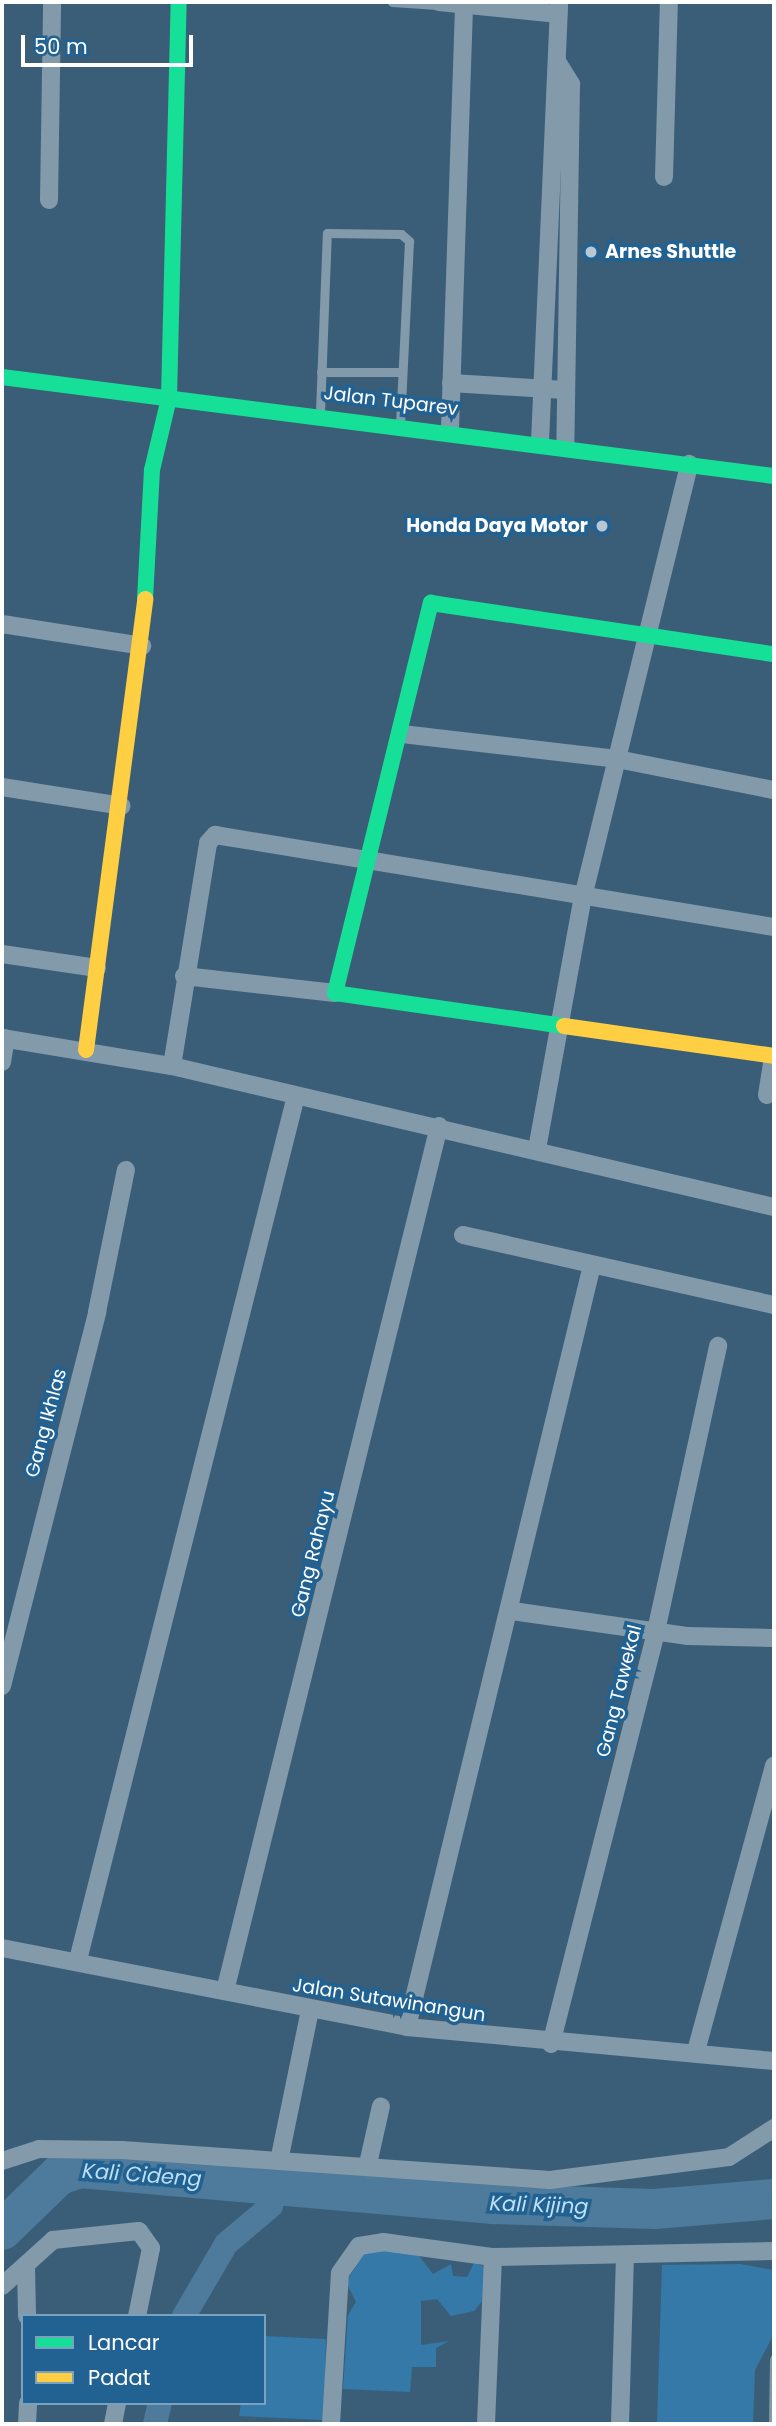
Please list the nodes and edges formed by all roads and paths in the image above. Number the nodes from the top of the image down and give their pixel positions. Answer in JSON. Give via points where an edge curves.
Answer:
{"nodes":[{"id":1,"x":52,"y":2,"type":"edge"},
{"id":2,"x":179,"y":2,"type":"edge"},
{"id":3,"x":392,"y":2,"type":"edge"},
{"id":4,"x":670,"y":2,"type":"edge"},
{"id":5,"x":439,"y":4,"type":"edge"},
{"id":6,"x":464,"y":7,"type":"junction"},
{"id":7,"x":558,"y":8,"type":"edge"},
{"id":8,"x":558,"y":63,"type":"junction"},
{"id":9,"x":664,"y":177,"type":"dead end"},
{"id":10,"x":551,"y":180,"type":"junction"},
{"id":11,"x":572,"y":187,"type":"junction"},
{"id":12,"x":49,"y":200,"type":"dead end"},
{"id":13,"x":321,"y":372,"type":"junction"},
{"id":14,"x":402,"y":372,"type":"junction"},
{"id":15,"x":2,"y":377,"type":"edge"},
{"id":16,"x":451,"y":383,"type":"junction"},
{"id":17,"x":539,"y":388,"type":"junction"},
{"id":18,"x":565,"y":390,"type":"junction"},
{"id":19,"x":169,"y":398,"type":"junction"},
{"id":20,"x":320,"y":414,"type":"junction"},
{"id":21,"x":400,"y":423,"type":"junction"},
{"id":22,"x":450,"y":429,"type":"junction"},
{"id":23,"x":540,"y":442,"type":"junction"},
{"id":24,"x":565,"y":446,"type":"junction"},
{"id":25,"x":689,"y":464,"type":"junction"},
{"id":26,"x":774,"y":475,"type":"edge"},
{"id":27,"x":2,"y":624,"type":"edge"},
{"id":28,"x":646,"y":635,"type":"junction"},
{"id":29,"x":142,"y":646,"type":"junction"},
{"id":30,"x":774,"y":654,"type":"edge"},
{"id":31,"x":402,"y":734,"type":"junction"},
{"id":32,"x":617,"y":759,"type":"junction"},
{"id":33,"x":2,"y":787,"type":"edge"},
{"id":34,"x":774,"y":790,"type":"edge"},
{"id":35,"x":122,"y":806,"type":"junction"},
{"id":36,"x":370,"y":857,"type":"junction"},
{"id":37,"x":583,"y":897,"type":"junction"},
{"id":38,"x":774,"y":927,"type":"edge"},
{"id":39,"x":2,"y":954,"type":"edge"},
{"id":40,"x":97,"y":968,"type":"junction"},
{"id":41,"x":184,"y":976,"type":"junction"},
{"id":42,"x":335,"y":993,"type":"junction"},
{"id":43,"x":557,"y":1030,"type":"junction"},
{"id":44,"x":4,"y":1038,"type":"edge"},
{"id":45,"x":86,"y":1050,"type":"junction"},
{"id":46,"x":774,"y":1056,"type":"edge"},
{"id":47,"x":2,"y":1062,"type":"edge"},
{"id":48,"x":172,"y":1066,"type":"junction"},
{"id":49,"x":767,"y":1095,"type":"dead end"},
{"id":50,"x":296,"y":1096,"type":"junction"},
{"id":51,"x":439,"y":1126,"type":"junction"},
{"id":52,"x":537,"y":1149,"type":"junction"},
{"id":53,"x":126,"y":1170,"type":"dead end"},
{"id":54,"x":774,"y":1208,"type":"edge"},
{"id":55,"x":463,"y":1235,"type":"dead end"},
{"id":56,"x":592,"y":1265,"type":"junction"},
{"id":57,"x":774,"y":1305,"type":"edge"},
{"id":58,"x":718,"y":1346,"type":"dead end"},
{"id":59,"x":512,"y":1611,"type":"junction"},
{"id":60,"x":656,"y":1631,"type":"junction"},
{"id":61,"x":774,"y":1638,"type":"edge"},
{"id":62,"x":2,"y":1686,"type":"edge"},
{"id":63,"x":774,"y":1765,"type":"edge"},
{"id":64,"x":2,"y":1948,"type":"edge"},
{"id":65,"x":78,"y":1960,"type":"junction"},
{"id":66,"x":225,"y":1991,"type":"junction"},
{"id":67,"x":310,"y":2010,"type":"junction"},
{"id":68,"x":407,"y":2027,"type":"junction"},
{"id":69,"x":551,"y":2044,"type":"junction"},
{"id":70,"x":696,"y":2051,"type":"junction"},
{"id":71,"x":774,"y":2061,"type":"edge"},
{"id":72,"x":381,"y":2106,"type":"dead end"},
{"id":73,"x":774,"y":2128,"type":"edge"},
{"id":74,"x":2,"y":2161,"type":"edge"},
{"id":75,"x":279,"y":2161,"type":"junction"},
{"id":76,"x":368,"y":2164,"type":"junction"},
{"id":77,"x":774,"y":2250,"type":"edge"},
{"id":78,"x":493,"y":2257,"type":"junction"},
{"id":79,"x":625,"y":2257,"type":"junction"},
{"id":80,"x":26,"y":2267,"type":"junction"},
{"id":81,"x":2,"y":2286,"type":"edge"},
{"id":82,"x":27,"y":2314,"type":"edge"},
{"id":83,"x":137,"y":2314,"type":"edge"},
{"id":84,"x":774,"y":2358,"type":"edge"},
{"id":85,"x":28,"y":2405,"type":"edge"},
{"id":86,"x":117,"y":2405,"type":"edge"},
{"id":87,"x":27,"y":2424,"type":"edge"},
{"id":88,"x":113,"y":2424,"type":"edge"},
{"id":89,"x":331,"y":2424,"type":"edge"},
{"id":90,"x":486,"y":2424,"type":"edge"},
{"id":91,"x":620,"y":2424,"type":"edge"},
{"id":92,"x":773,"y":2424,"type":"edge"}],
"edges":[{"from":1,"to":12,"type":"street"},
{"from":2,"to":19,"type":"street"},
{"from":3,"to":5,"type":"lane"},
{"from":4,"to":9,"type":"street"},
{"from":5,"to":6,"type":"street"},
{"from":6,"to":7,"type":"street"},
{"from":6,"to":16,"type":"street"},
{"from":7,"to":8,"type":"street"},
{"from":8,"to":10,"type":"street","via":[[551,81]]},
{"from":8,"to":11,"type":"street","via":[[571,84]]},
{"from":10,"to":11,"type":"street"},
{"from":10,"to":17,"type":"street"},
{"from":11,"to":18,"type":"street"},
{"from":13,"to":14,"type":"lane"},
{"from":13,"to":14,"type":"lane","via":[[327,233],[339,231],[401,234],[409,241]]},
{"from":13,"to":20,"type":"lane"},
{"from":14,"to":21,"type":"lane"},
{"from":15,"to":19,"type":"street","name":"Jalan Tuparev"},
{"from":16,"to":17,"type":"street"},
{"from":16,"to":22,"type":"street"},
{"from":17,"to":18,"type":"street"},
{"from":17,"to":23,"type":"street"},
{"from":18,"to":24,"type":"street"},
{"from":19,"to":20,"type":"street","name":"Jalan Tuparev"},
{"from":19,"to":29,"type":"street","via":[[152,470]]},
{"from":20,"to":21,"type":"street","name":"Jalan Tuparev"},
{"from":21,"to":22,"type":"street","name":"Jalan Tuparev"},
{"from":22,"to":23,"type":"street","name":"Jalan Tuparev"},
{"from":23,"to":24,"type":"street","name":"Jalan Tuparev"},
{"from":24,"to":25,"type":"street","name":"Jalan Tuparev"},
{"from":25,"to":26,"type":"street","name":"Jalan Tuparev"},
{"from":25,"to":28,"type":"street"},
{"from":27,"to":29,"type":"street"},
{"from":28,"to":30,"type":"street"},
{"from":28,"to":31,"type":"street","via":[[431,603]]},
{"from":28,"to":32,"type":"street"},
{"from":29,"to":35,"type":"street"},
{"from":31,"to":32,"type":"street"},
{"from":31,"to":36,"type":"street"},
{"from":32,"to":34,"type":"street"},
{"from":32,"to":37,"type":"street"},
{"from":33,"to":35,"type":"street"},
{"from":35,"to":40,"type":"street"},
{"from":36,"to":37,"type":"street"},
{"from":36,"to":41,"type":"street","via":[[215,835],[208,844]]},
{"from":36,"to":42,"type":"street"},
{"from":37,"to":38,"type":"street"},
{"from":37,"to":43,"type":"street"},
{"from":39,"to":40,"type":"street"},
{"from":40,"to":45,"type":"street"},
{"from":41,"to":42,"type":"street"},
{"from":41,"to":48,"type":"street"},
{"from":42,"to":43,"type":"street"},
{"from":43,"to":46,"type":"street"},
{"from":43,"to":52,"type":"street"},
{"from":44,"to":45,"type":"street"},
{"from":44,"to":47,"type":"street"},
{"from":45,"to":48,"type":"street"},
{"from":46,"to":49,"type":"street"},
{"from":48,"to":50,"type":"street"},
{"from":50,"to":51,"type":"street"},
{"from":50,"to":65,"type":"street"},
{"from":51,"to":52,"type":"street"},
{"from":51,"to":66,"type":"street","name":"Gang Rahayu"},
{"from":52,"to":54,"type":"street"},
{"from":53,"to":62,"type":"street","name":"Gang Ikhlas","via":[[97,1312]]},
{"from":55,"to":56,"type":"street"},
{"from":56,"to":57,"type":"street"},
{"from":56,"to":59,"type":"street"},
{"from":58,"to":60,"type":"street","name":"Gang Tawekal"},
{"from":59,"to":60,"type":"street"},
{"from":59,"to":68,"type":"street"},
{"from":60,"to":61,"type":"street"},
{"from":60,"to":69,"type":"street","name":"Gang Tawekal"},
{"from":63,"to":70,"type":"street"},
{"from":64,"to":65,"type":"street","name":"Jalan Sutawinangun"},
{"from":65,"to":66,"type":"street","name":"Jalan Sutawinangun"},
{"from":66,"to":67,"type":"street","name":"Jalan Sutawinangun"},
{"from":67,"to":68,"type":"street","name":"Jalan Sutawinangun"},
{"from":67,"to":75,"type":"street"},
{"from":68,"to":69,"type":"street","name":"Jalan Sutawinangun"},
{"from":69,"to":70,"type":"street","name":"Jalan Sutawinangun"},
{"from":70,"to":71,"type":"street","name":"Jalan Sutawinangun"},
{"from":72,"to":76,"type":"street"},
{"from":73,"to":76,"type":"street","via":[[729,2157],[550,2180],[466,2178]]},
{"from":74,"to":75,"type":"street","via":[[39,2149]]},
{"from":75,"to":76,"type":"street"},
{"from":77,"to":79,"type":"street"},
{"from":78,"to":79,"type":"street"},
{"from":78,"to":89,"type":"street","via":[[383,2242],[359,2246],[344,2263]]},
{"from":78,"to":90,"type":"street"},
{"from":79,"to":91,"type":"street"},
{"from":80,"to":81,"type":"street"},
{"from":80,"to":82,"type":"street"},
{"from":80,"to":83,"type":"street","via":[[43,2247],[64,2236],[139,2231],[151,2248]]},
{"from":84,"to":92,"type":"lane"},
{"from":85,"to":87,"type":"street"},
{"from":86,"to":88,"type":"street"}]}
